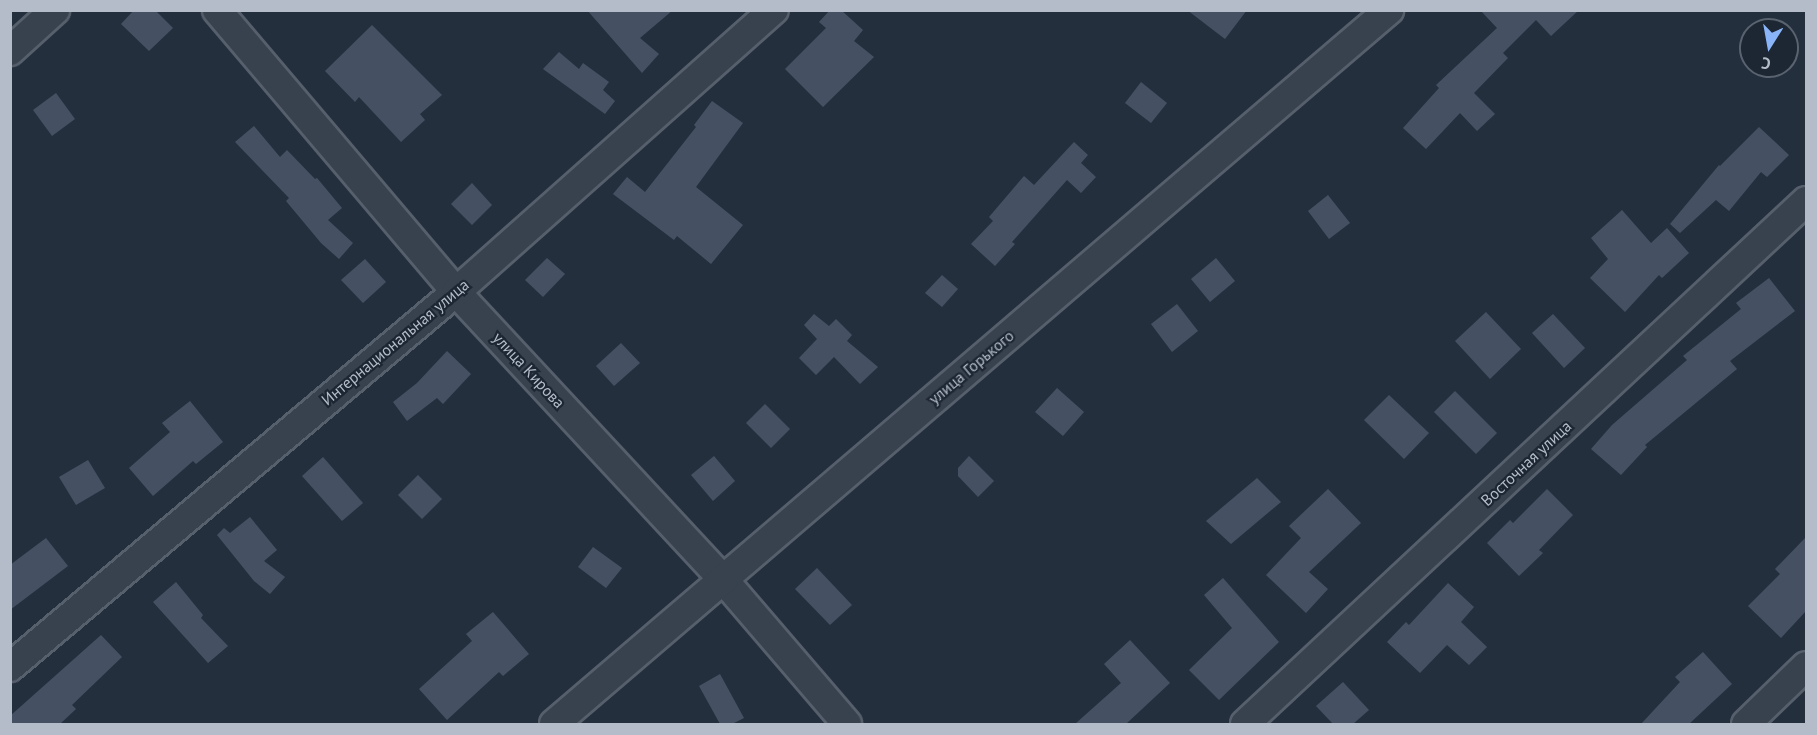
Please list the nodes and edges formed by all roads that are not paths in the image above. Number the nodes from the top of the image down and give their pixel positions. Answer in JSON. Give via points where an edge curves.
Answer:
{"nodes":[{"id":1,"x":54,"y":10,"type":"edge"},
{"id":2,"x":217,"y":10,"type":"edge"},
{"id":3,"x":774,"y":10,"type":"edge"},
{"id":4,"x":1389,"y":10,"type":"edge"},
{"id":5,"x":10,"y":51,"type":"edge"},
{"id":6,"x":1806,"y":201,"type":"edge"},
{"id":7,"x":456,"y":292,"type":"junction"},
{"id":8,"x":722,"y":578,"type":"junction"},
{"id":9,"x":1806,"y":666,"type":"edge"},
{"id":10,"x":10,"y":667,"type":"edge"},
{"id":11,"x":554,"y":724,"type":"edge"},
{"id":12,"x":847,"y":724,"type":"edge"},
{"id":13,"x":1245,"y":724,"type":"edge"},
{"id":14,"x":1746,"y":724,"type":"edge"}],
"edges":[{"from":1,"to":5,"type":"street"},
{"from":2,"to":7,"type":"street","name":"улица Кирова"},
{"from":3,"to":7,"type":"street","name":"Интернациональная улица"},
{"from":4,"to":8,"type":"street","name":"улица Горького"},
{"from":6,"to":13,"type":"street","name":"Восточная улица"},
{"from":7,"to":8,"type":"street","name":"улица Кирова"},
{"from":7,"to":10,"type":"street","name":"Интернациональная улица"},
{"from":8,"to":11,"type":"street","name":"улица Горького"},
{"from":8,"to":12,"type":"street","name":"улица Кирова"},
{"from":9,"to":14,"type":"street"}]}
